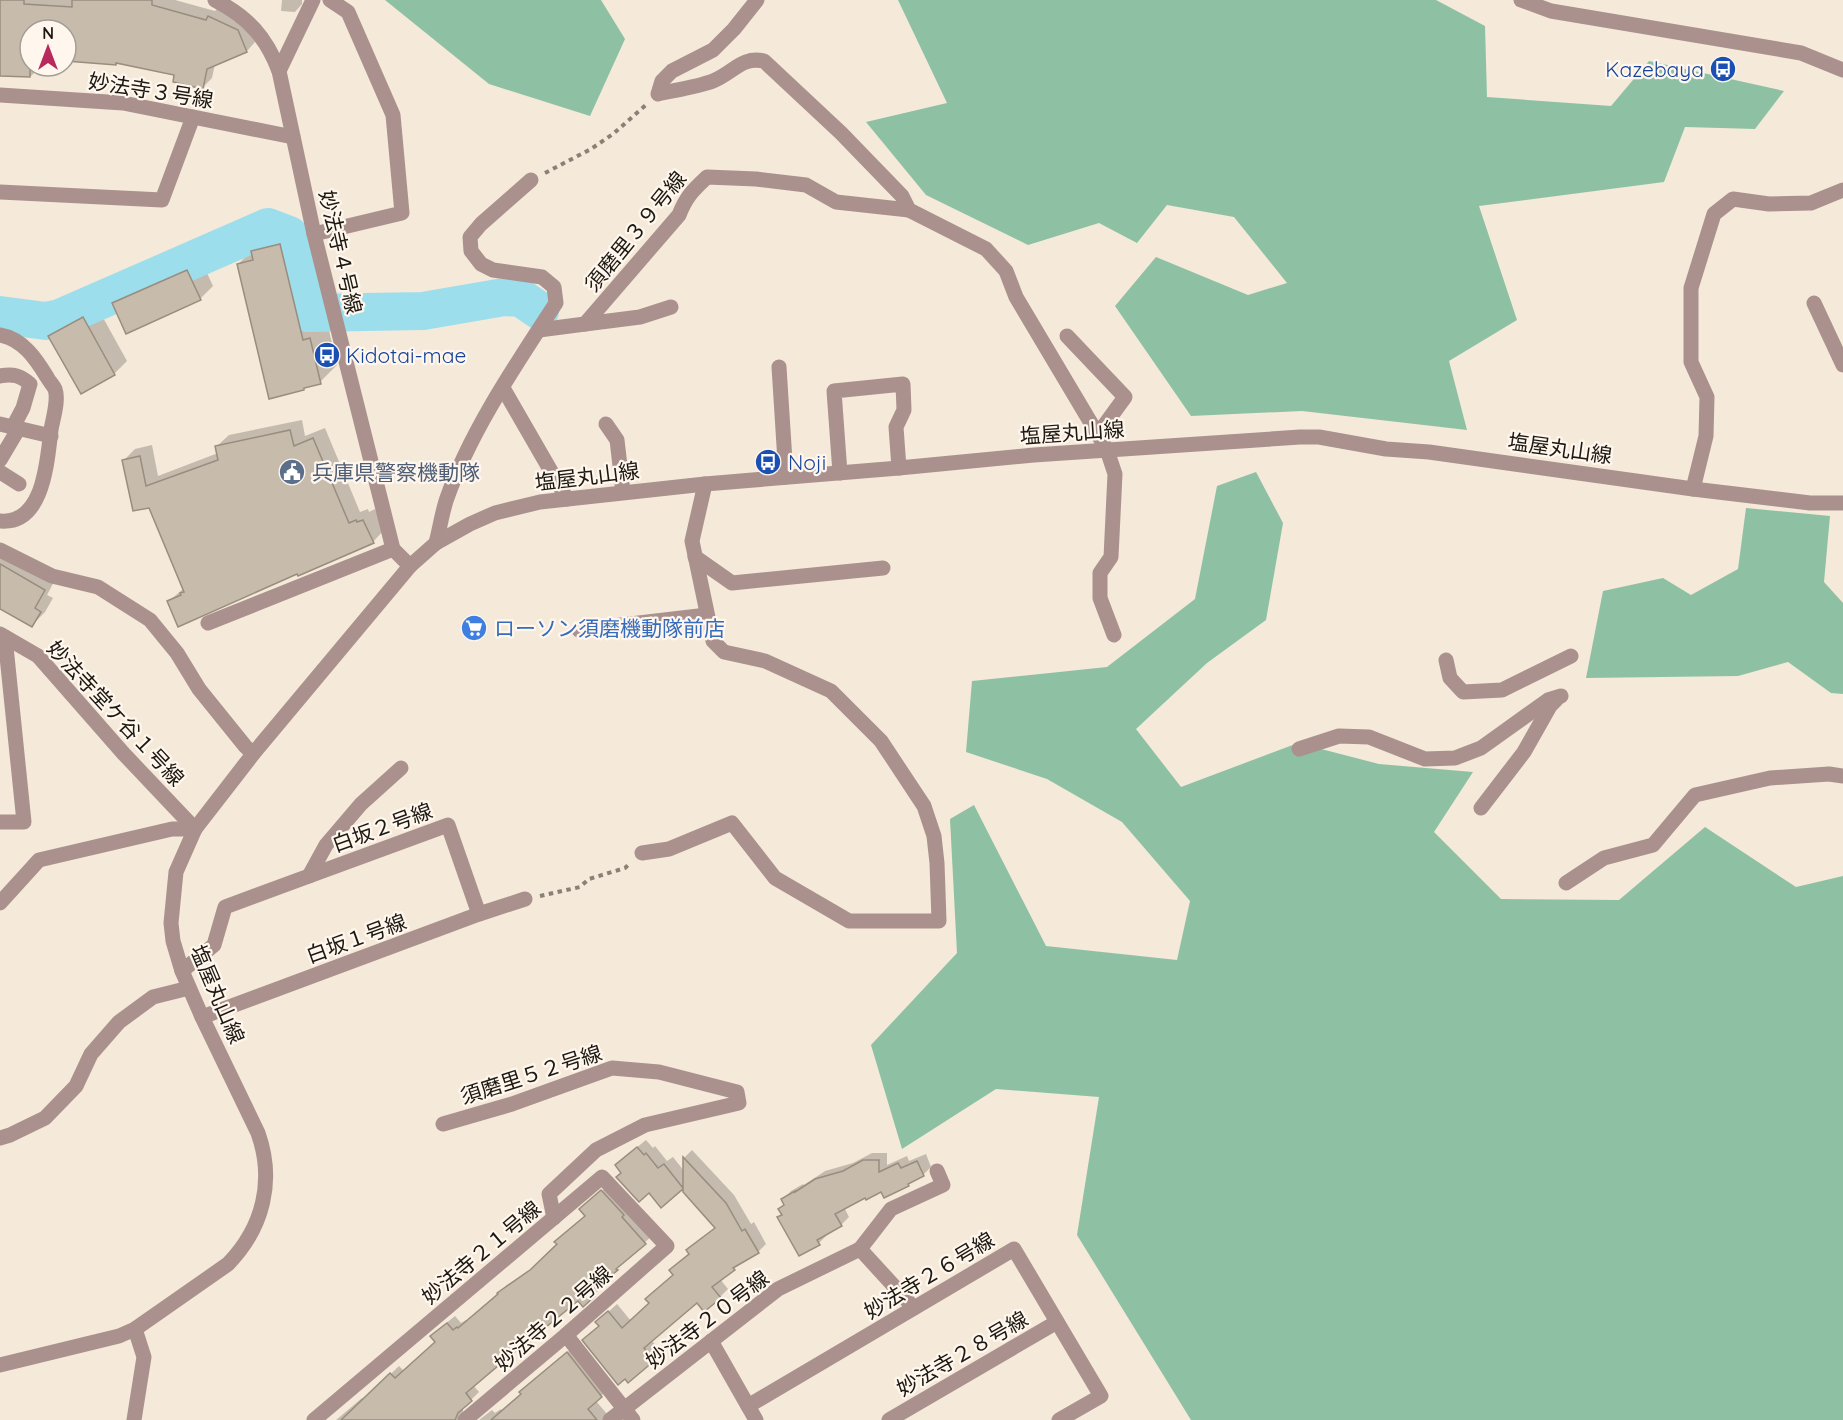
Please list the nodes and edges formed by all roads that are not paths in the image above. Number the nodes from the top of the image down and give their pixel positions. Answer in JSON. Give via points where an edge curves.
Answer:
{"nodes":[{"id":1,"x":215,"y":0,"type":"edge"},
{"id":2,"x":313,"y":0,"type":"edge"},
{"id":3,"x":330,"y":0,"type":"edge"},
{"id":4,"x":757,"y":0,"type":"edge"},
{"id":5,"x":1521,"y":0,"type":"edge"},
{"id":6,"x":1843,"y":70,"type":"edge"},
{"id":7,"x":279,"y":71,"type":"junction"},
{"id":8,"x":0,"y":95,"type":"edge"},
{"id":9,"x":193,"y":117,"type":"junction"},
{"id":10,"x":293,"y":137,"type":"junction"},
{"id":11,"x":531,"y":180,"type":"road end"},
{"id":12,"x":1843,"y":190,"type":"edge"},
{"id":13,"x":0,"y":192,"type":"edge"},
{"id":14,"x":909,"y":210,"type":"junction"},
{"id":15,"x":314,"y":234,"type":"junction"},
{"id":16,"x":1814,"y":303,"type":"dead end"},
{"id":17,"x":671,"y":307,"type":"dead end"},
{"id":18,"x":585,"y":324,"type":"junction"},
{"id":19,"x":538,"y":330,"type":"junction"},
{"id":20,"x":0,"y":335,"type":"edge"},
{"id":21,"x":1067,"y":336,"type":"dead end"},
{"id":22,"x":1843,"y":365,"type":"edge"},
{"id":23,"x":779,"y":367,"type":"dead end"},
{"id":24,"x":0,"y":376,"type":"edge"},
{"id":25,"x":503,"y":388,"type":"junction"},
{"id":26,"x":606,"y":424,"type":"dead end"},
{"id":27,"x":11,"y":427,"type":"edge"},
{"id":28,"x":1098,"y":434,"type":"junction"},
{"id":29,"x":51,"y":436,"type":"junction"},
{"id":30,"x":1107,"y":450,"type":"junction"},
{"id":31,"x":0,"y":460,"type":"edge"},
{"id":32,"x":899,"y":468,"type":"junction"},
{"id":33,"x":0,"y":472,"type":"edge"},
{"id":34,"x":840,"y":473,"type":"junction"},
{"id":35,"x":786,"y":477,"type":"junction"},
{"id":36,"x":19,"y":484,"type":"dead end"},
{"id":37,"x":705,"y":484,"type":"junction"},
{"id":38,"x":1693,"y":489,"type":"junction"},
{"id":39,"x":623,"y":492,"type":"junction"},
{"id":40,"x":567,"y":499,"type":"junction"},
{"id":41,"x":1843,"y":503,"type":"edge"},
{"id":42,"x":0,"y":521,"type":"edge"},
{"id":43,"x":436,"y":543,"type":"junction"},
{"id":44,"x":393,"y":549,"type":"junction"},
{"id":45,"x":0,"y":550,"type":"edge"},
{"id":46,"x":695,"y":557,"type":"junction"},
{"id":47,"x":410,"y":566,"type":"junction"},
{"id":48,"x":884,"y":568,"type":"dead end"},
{"id":49,"x":707,"y":615,"type":"junction"},
{"id":50,"x":208,"y":623,"type":"dead end"},
{"id":51,"x":579,"y":630,"type":"dead end"},
{"id":52,"x":1114,"y":635,"type":"dead end"},
{"id":53,"x":3,"y":636,"type":"edge"},
{"id":54,"x":1571,"y":656,"type":"dead end"},
{"id":55,"x":1446,"y":660,"type":"dead end"},
{"id":56,"x":1299,"y":749,"type":"dead end"},
{"id":57,"x":253,"y":754,"type":"junction"},
{"id":58,"x":401,"y":768,"type":"dead end"},
{"id":59,"x":1843,"y":776,"type":"edge"},
{"id":60,"x":1480,"y":807,"type":"dead end"},
{"id":61,"x":0,"y":822,"type":"edge"},
{"id":62,"x":195,"y":829,"type":"junction"},
{"id":63,"x":642,"y":853,"type":"road end"},
{"id":64,"x":309,"y":876,"type":"junction"},
{"id":65,"x":1566,"y":883,"type":"dead end"},
{"id":66,"x":525,"y":899,"type":"road end"},
{"id":67,"x":0,"y":903,"type":"edge"},
{"id":68,"x":479,"y":914,"type":"junction"},
{"id":69,"x":182,"y":971,"type":"junction"},
{"id":70,"x":189,"y":988,"type":"junction"},
{"id":71,"x":202,"y":1017,"type":"junction"},
{"id":72,"x":443,"y":1124,"type":"dead end"},
{"id":73,"x":0,"y":1138,"type":"edge"},
{"id":74,"x":937,"y":1171,"type":"dead end"},
{"id":75,"x":554,"y":1218,"type":"junction"},
{"id":76,"x":667,"y":1246,"type":"joint"},
{"id":77,"x":860,"y":1249,"type":"junction"},
{"id":78,"x":914,"y":1308,"type":"junction"},
{"id":79,"x":1057,"y":1322,"type":"junction"},
{"id":80,"x":135,"y":1329,"type":"junction"},
{"id":81,"x":566,"y":1335,"type":"junction"},
{"id":82,"x":711,"y":1341,"type":"junction"},
{"id":83,"x":0,"y":1365,"type":"edge"},
{"id":84,"x":748,"y":1406,"type":"junction"},
{"id":85,"x":628,"y":1414,"type":"edge"},
{"id":86,"x":131,"y":1418,"type":"edge"},
{"id":87,"x":314,"y":1420,"type":"edge"},
{"id":88,"x":465,"y":1420,"type":"edge"},
{"id":89,"x":610,"y":1420,"type":"edge"},
{"id":90,"x":756,"y":1420,"type":"edge"},
{"id":91,"x":889,"y":1420,"type":"edge"},
{"id":92,"x":1059,"y":1420,"type":"edge"}],
"edges":[{"from":1,"to":7,"type":"street","name":"妙法寺４号線","via":[[246,20],[272,52]]},
{"from":2,"to":7,"type":"street"},
{"from":3,"to":15,"type":"street","via":[[348,12],[393,116],[402,213]]},
{"from":4,"to":14,"type":"street","via":[[713,50],[672,71],[662,81],[658,94],[713,81],[753,58],[764,61],[841,133],[902,196]]},
{"from":5,"to":6,"type":"street","via":[[1551,11],[1801,53]]},
{"from":7,"to":10,"type":"street","name":"妙法寺４号線"},
{"from":8,"to":9,"type":"street","name":"妙法寺３号線","via":[[123,103]]},
{"from":9,"to":10,"type":"street","name":"妙法寺３号線"},
{"from":9,"to":13,"type":"street","via":[[162,200]]},
{"from":10,"to":15,"type":"street","name":"妙法寺４号線"},
{"from":11,"to":19,"type":"street","via":[[470,237],[471,251],[481,264],[493,270],[542,276],[554,287],[556,303]]},
{"from":12,"to":38,"type":"street","via":[[1811,203],[1768,204],[1733,199],[1714,214],[1691,288],[1691,362],[1707,397],[1706,436]]},
{"from":14,"to":18,"type":"street","name":"須磨里３９号線","via":[[836,202],[806,185],[707,177],[693,189],[679,215]]},
{"from":14,"to":28,"type":"street","via":[[986,249],[1006,271],[1016,297]]},
{"from":15,"to":44,"type":"street","name":"妙法寺４号線"},
{"from":16,"to":22,"type":"street"},
{"from":17,"to":18,"type":"street","via":[[640,317]]},
{"from":18,"to":19,"type":"street","name":"須磨里３９号線"},
{"from":19,"to":25,"type":"street"},
{"from":20,"to":29,"type":"street","via":[[29,351],[55,390]]},
{"from":21,"to":28,"type":"street","via":[[1125,397]]},
{"from":23,"to":35,"type":"street"},
{"from":24,"to":27,"type":"street","via":[[21,376],[30,384]]},
{"from":25,"to":40,"type":"street"},
{"from":25,"to":43,"type":"street","via":[[469,448],[447,498]]},
{"from":26,"to":39,"type":"street","via":[[617,440]]},
{"from":27,"to":29,"type":"street"},
{"from":27,"to":31,"type":"street"},
{"from":28,"to":30,"type":"street"},
{"from":29,"to":42,"type":"street","via":[[36,500],[25,515],[9,522]]},
{"from":30,"to":32,"type":"street","name":"塩屋丸山線"},
{"from":30,"to":38,"type":"street","name":"塩屋丸山線","via":[[1320,437]]},
{"from":30,"to":52,"type":"street","via":[[1115,474],[1111,557],[1100,573],[1100,598]]},
{"from":32,"to":34,"type":"street","name":"塩屋丸山線"},
{"from":32,"to":34,"type":"street","via":[[896,428],[904,410],[903,384],[834,392]]},
{"from":33,"to":36,"type":"street"},
{"from":34,"to":35,"type":"street","name":"塩屋丸山線"},
{"from":35,"to":37,"type":"street","name":"塩屋丸山線"},
{"from":37,"to":39,"type":"street","name":"塩屋丸山線"},
{"from":37,"to":46,"type":"street","via":[[692,541]]},
{"from":38,"to":41,"type":"street","name":"塩屋丸山線"},
{"from":39,"to":40,"type":"street","name":"塩屋丸山線"},
{"from":40,"to":43,"type":"street","name":"塩屋丸山線","via":[[495,513]]},
{"from":43,"to":47,"type":"street","name":"塩屋丸山線"},
{"from":44,"to":47,"type":"street"},
{"from":44,"to":50,"type":"street"},
{"from":45,"to":57,"type":"street","via":[[52,576],[98,587],[150,620],[199,689]]},
{"from":46,"to":48,"type":"street","via":[[732,583]]},
{"from":46,"to":49,"type":"street"},
{"from":47,"to":57,"type":"street","name":"塩屋丸山線"},
{"from":49,"to":51,"type":"street"},
{"from":49,"to":63,"type":"street","via":[[713,641],[724,652],[765,662],[831,691],[880,741],[924,806],[934,836],[939,921],[849,921],[776,878],[732,823],[669,849]]},
{"from":53,"to":61,"type":"street","via":[[24,822]]},
{"from":53,"to":62,"type":"street","name":"妙法寺堂ケ谷１号線","via":[[38,656]]},
{"from":54,"to":55,"type":"street","via":[[1502,690],[1464,692],[1450,678]]},
{"from":56,"to":60,"type":"street","via":[[1339,736],[1369,737],[1425,759],[1455,758],[1481,748],[1548,700],[1561,696],[1550,705],[1524,752]]},
{"from":57,"to":62,"type":"street","name":"塩屋丸山線"},
{"from":58,"to":64,"type":"street","via":[[361,804],[326,844]]},
{"from":59,"to":65,"type":"street","via":[[1770,778],[1695,795],[1653,844],[1604,858]]},
{"from":62,"to":67,"type":"street","via":[[172,829],[39,860]]},
{"from":62,"to":69,"type":"street","name":"塩屋丸山線","via":[[176,873],[172,904],[173,941]]},
{"from":64,"to":68,"type":"street","name":"白坂２号線","via":[[448,825]]},
{"from":64,"to":69,"type":"street","via":[[225,907],[214,945]]},
{"from":66,"to":68,"type":"street","name":"白坂１号線"},
{"from":68,"to":71,"type":"street","name":"白坂１号線"},
{"from":69,"to":70,"type":"street","name":"塩屋丸山線"},
{"from":70,"to":71,"type":"street","name":"塩屋丸山線"},
{"from":70,"to":73,"type":"street","via":[[153,997],[119,1022],[91,1054],[76,1086],[45,1118]]},
{"from":71,"to":80,"type":"street","name":"塩屋丸山線","via":[[264,1148],[266,1173],[261,1212],[251,1236],[228,1264]]},
{"from":72,"to":75,"type":"street","name":"須磨里５２号線","via":[[612,1068],[659,1072],[736,1092],[739,1103],[645,1125],[596,1150],[549,1194]]},
{"from":74,"to":77,"type":"street","via":[[943,1185],[891,1209]]},
{"from":75,"to":76,"type":"street","name":"妙法寺２１号線","via":[[602,1178]]},
{"from":75,"to":87,"type":"street","name":"妙法寺２１号線"},
{"from":76,"to":81,"type":"street","name":"妙法寺２２号線"},
{"from":77,"to":78,"type":"street"},
{"from":77,"to":82,"type":"street","name":"妙法寺２０号線","via":[[778,1289]]},
{"from":78,"to":79,"type":"street","name":"妙法寺２６号線","via":[[1014,1249]]},
{"from":78,"to":84,"type":"street","name":"妙法寺２６号線"},
{"from":79,"to":91,"type":"street","name":"妙法寺２８号線"},
{"from":79,"to":92,"type":"street","name":"妙法寺２６号線","via":[[1101,1396]]},
{"from":80,"to":83,"type":"street","name":"塩屋丸山線"},
{"from":80,"to":86,"type":"street","via":[[144,1357]]},
{"from":81,"to":85,"type":"street"},
{"from":81,"to":88,"type":"street","name":"妙法寺２２号線"},
{"from":82,"to":84,"type":"street"},
{"from":82,"to":85,"type":"street","name":"妙法寺２０号線"},
{"from":84,"to":90,"type":"street"},
{"from":85,"to":89,"type":"street","name":"妙法寺２０号線"}]}
